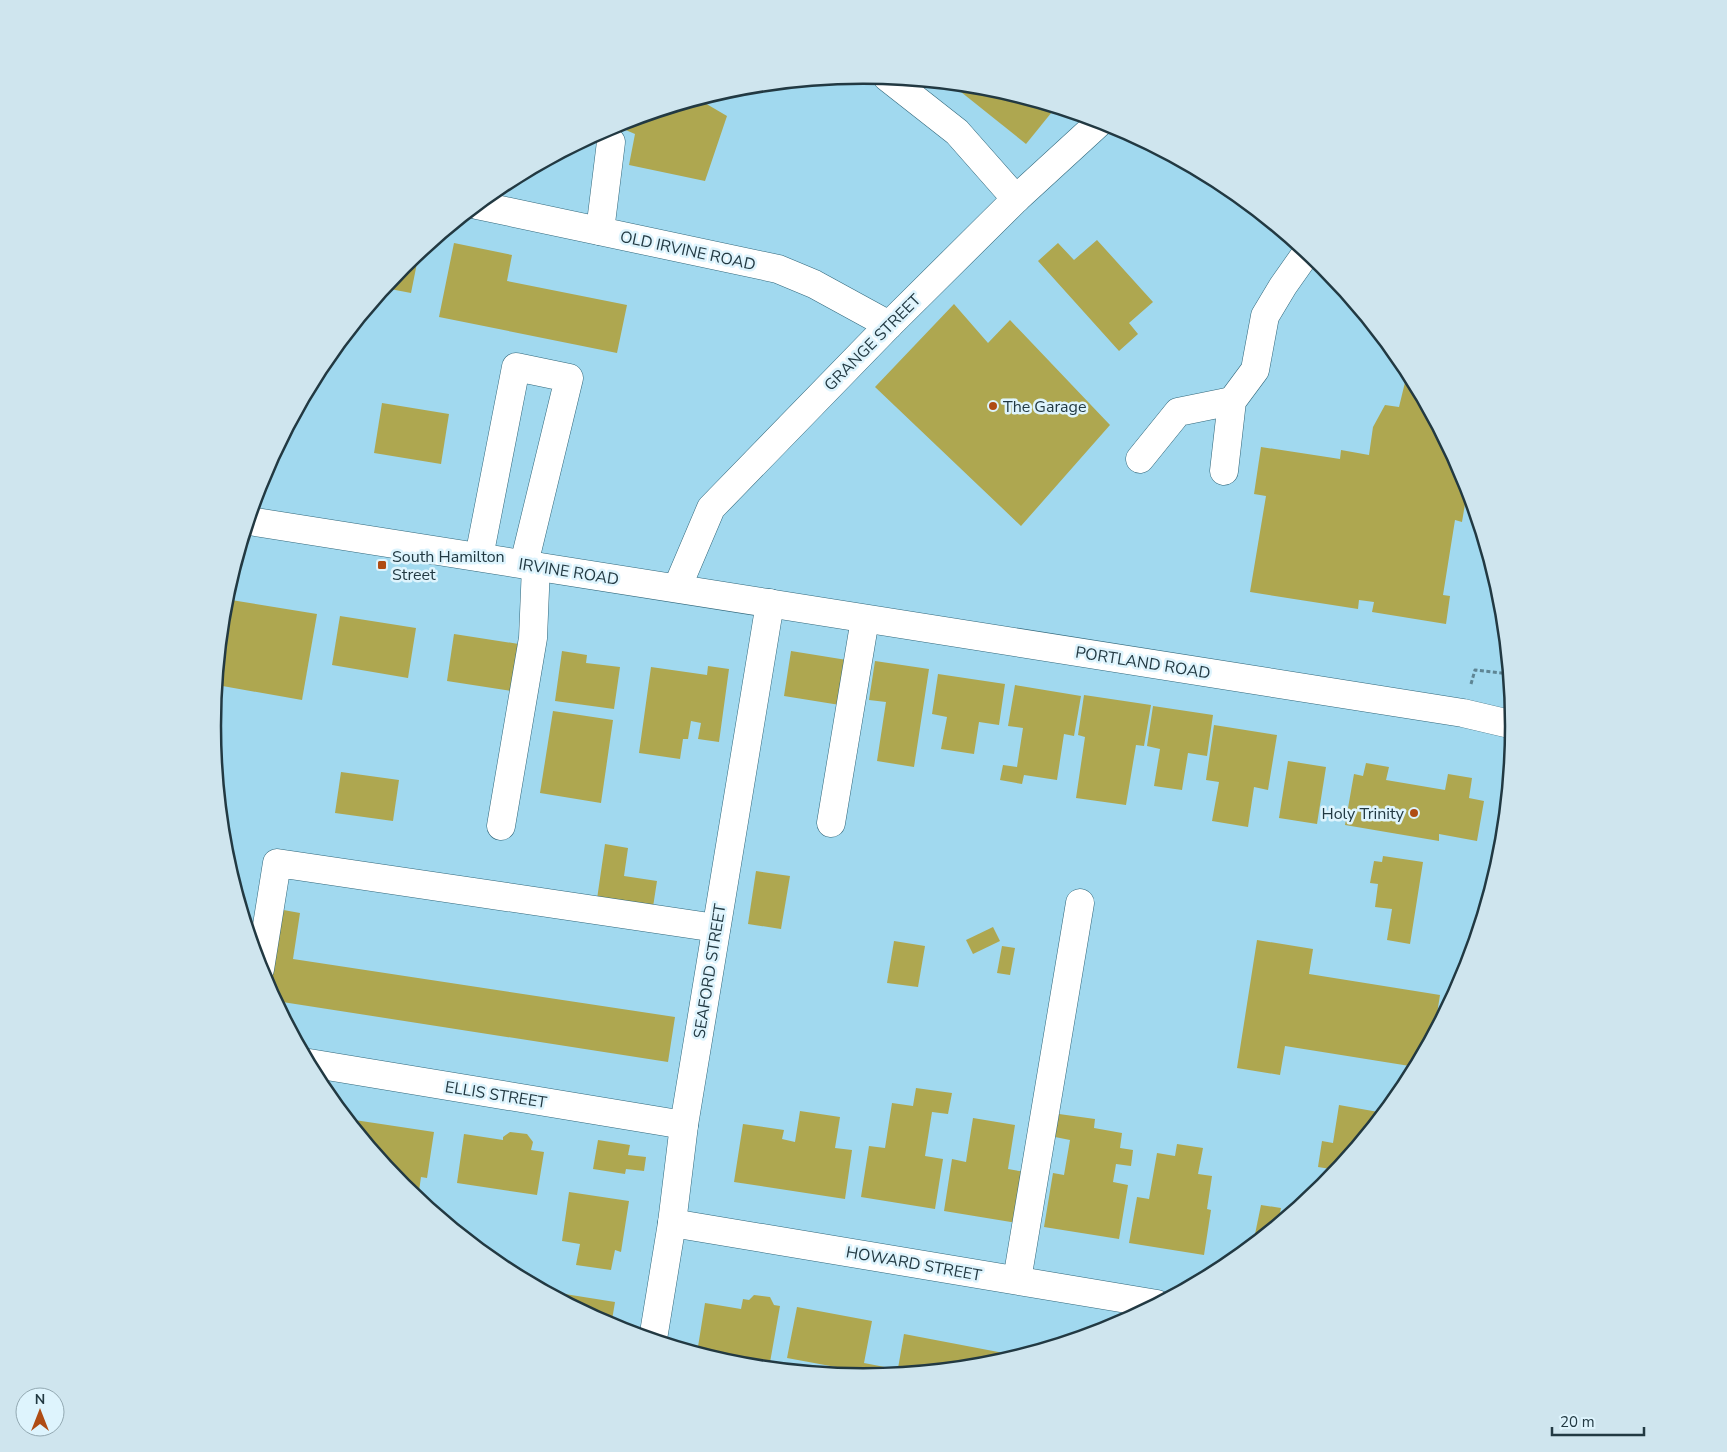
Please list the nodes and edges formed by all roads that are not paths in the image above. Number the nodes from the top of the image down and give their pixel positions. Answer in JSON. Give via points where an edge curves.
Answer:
{"nodes":[{"id":1,"x":897,"y":85,"type":"edge"},
{"id":2,"x":1095,"y":128,"type":"edge"},
{"id":3,"x":611,"y":142,"type":"dead end"},
{"id":4,"x":1016,"y":199,"type":"junction"},
{"id":5,"x":486,"y":207,"type":"edge"},
{"id":6,"x":600,"y":231,"type":"junction"},
{"id":7,"x":1303,"y":258,"type":"edge"},
{"id":8,"x":889,"y":325,"type":"junction"},
{"id":9,"x":1232,"y":401,"type":"junction"},
{"id":10,"x":1140,"y":459,"type":"dead end"},
{"id":11,"x":1224,"y":472,"type":"dead end"},
{"id":12,"x":254,"y":522,"type":"edge"},
{"id":13,"x":479,"y":557,"type":"junction"},
{"id":14,"x":530,"y":565,"type":"junction"},
{"id":15,"x":677,"y":588,"type":"junction"},
{"id":16,"x":770,"y":603,"type":"junction"},
{"id":17,"x":865,"y":619,"type":"junction"},
{"id":18,"x":1506,"y":723,"type":"edge"},
{"id":19,"x":831,"y":823,"type":"dead end"},
{"id":20,"x":502,"y":826,"type":"dead end"},
{"id":21,"x":1080,"y":903,"type":"dead end"},
{"id":22,"x":716,"y":928,"type":"junction"},
{"id":23,"x":263,"y":952,"type":"edge"},
{"id":24,"x":318,"y":1064,"type":"edge"},
{"id":25,"x":684,"y":1125,"type":"junction"},
{"id":26,"x":672,"y":1222,"type":"junction"},
{"id":27,"x":1017,"y":1280,"type":"junction"},
{"id":28,"x":1147,"y":1302,"type":"edge"},
{"id":29,"x":654,"y":1333,"type":"edge"}],
"edges":[{"from":1,"to":4,"type":"street","via":[[957,132]]},
{"from":2,"to":4,"type":"street","name":"GRANGE STREET"},
{"from":3,"to":6,"type":"street"},
{"from":4,"to":8,"type":"street","name":"GRANGE STREET"},
{"from":5,"to":6,"type":"street","name":"OLD IRVINE ROAD"},
{"from":6,"to":8,"type":"street","name":"OLD IRVINE ROAD","via":[[778,270],[814,284]]},
{"from":7,"to":9,"type":"street","via":[[1265,316],[1255,370]]},
{"from":8,"to":15,"type":"street","name":"GRANGE STREET","via":[[711,508]]},
{"from":9,"to":10,"type":"street","via":[[1178,412]]},
{"from":9,"to":11,"type":"street"},
{"from":12,"to":13,"type":"street","name":"IRVINE ROAD"},
{"from":13,"to":14,"type":"street","name":"IRVINE ROAD"},
{"from":13,"to":14,"type":"street","via":[[516,367],[569,378]]},
{"from":14,"to":15,"type":"street","name":"IRVINE ROAD"},
{"from":14,"to":20,"type":"street","via":[[532,638]]},
{"from":15,"to":16,"type":"street","name":"IRVINE ROAD"},
{"from":16,"to":17,"type":"street","name":"PORTLAND ROAD"},
{"from":16,"to":22,"type":"street","name":"SEAFORD STREET"},
{"from":17,"to":18,"type":"street","name":"PORTLAND ROAD","via":[[1463,713]]},
{"from":17,"to":19,"type":"street"},
{"from":21,"to":27,"type":"street"},
{"from":22,"to":23,"type":"street","via":[[277,863]]},
{"from":22,"to":25,"type":"street","name":"SEAFORD STREET"},
{"from":24,"to":25,"type":"street","name":"ELLIS STREET"},
{"from":25,"to":26,"type":"street","name":"SEAFORD STREET"},
{"from":26,"to":27,"type":"street","name":"HOWARD STREET"},
{"from":26,"to":29,"type":"street","name":"SEAFORD STREET"},
{"from":27,"to":28,"type":"street","name":"HOWARD STREET"}]}
